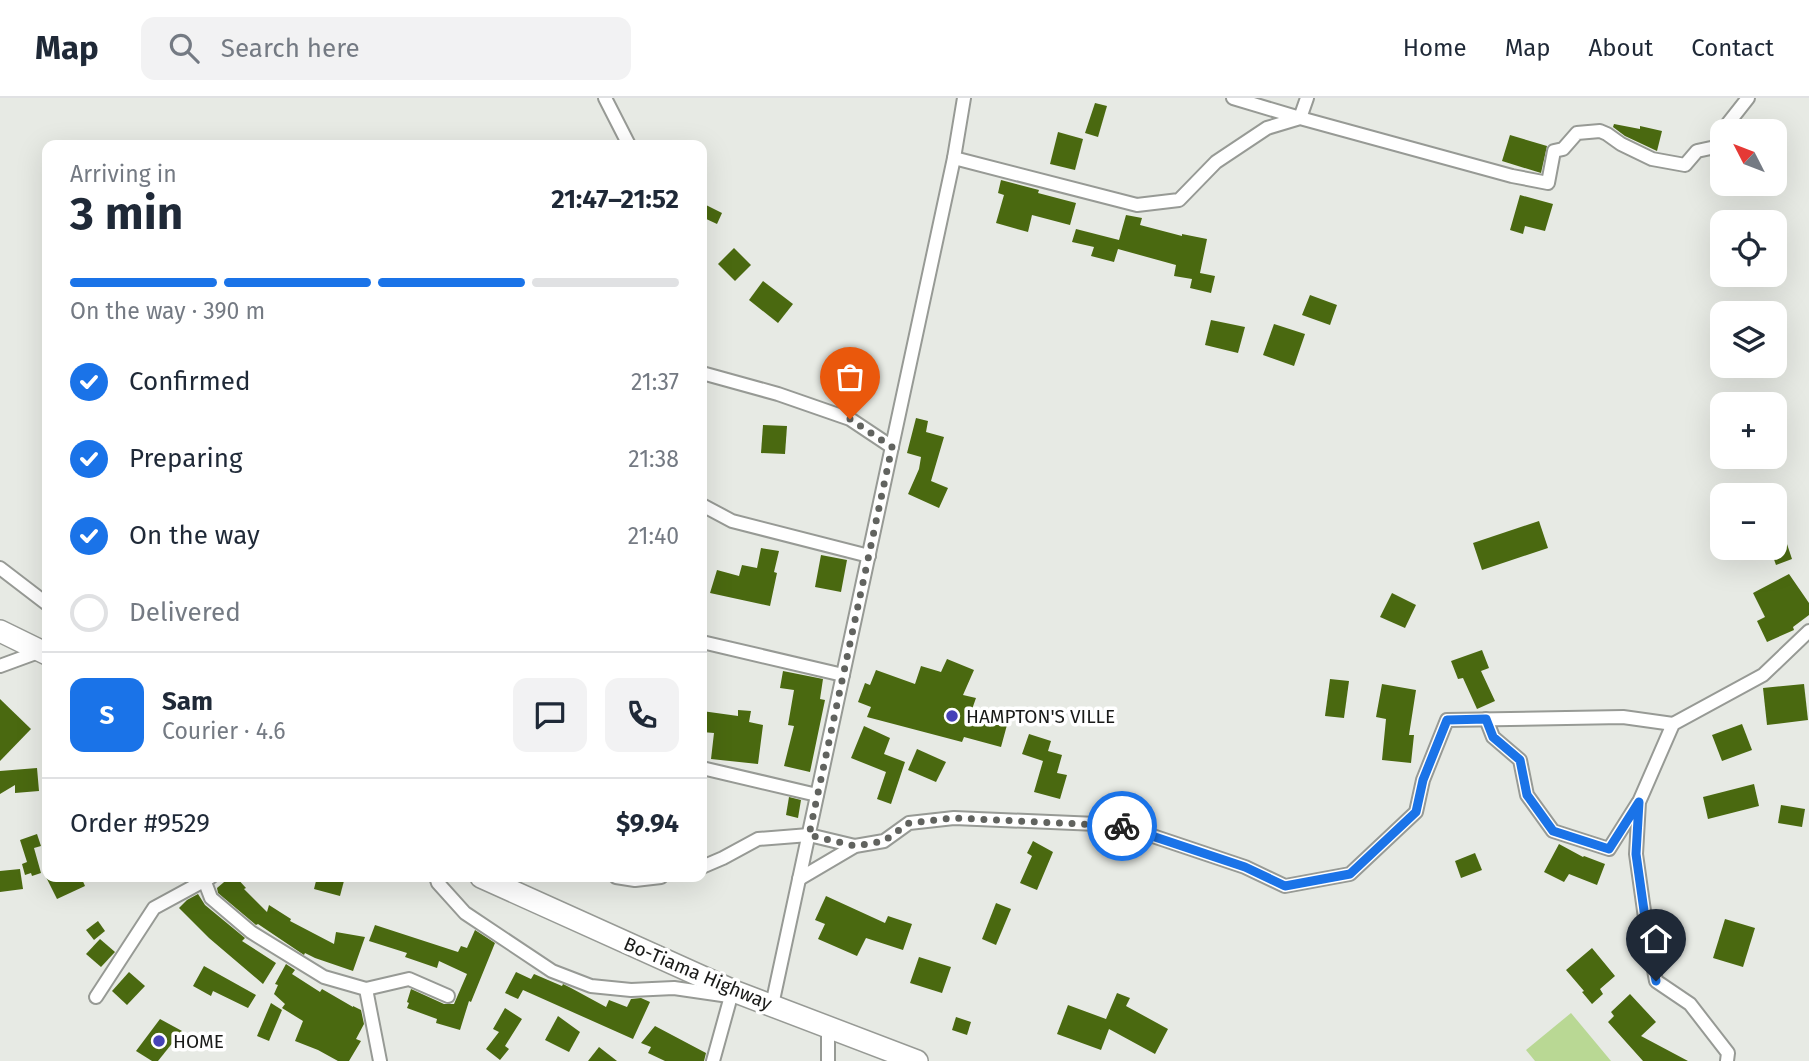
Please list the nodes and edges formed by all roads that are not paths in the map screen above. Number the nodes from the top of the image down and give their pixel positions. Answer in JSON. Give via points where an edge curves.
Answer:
{"nodes":[{"id":1,"x":606,"y":98,"type":"edge"},
{"id":2,"x":964,"y":98,"type":"edge"},
{"id":3,"x":1233,"y":98,"type":"edge"},
{"id":4,"x":1307,"y":98,"type":"edge"},
{"id":5,"x":1748,"y":98,"type":"edge"},
{"id":6,"x":1300,"y":118,"type":"junction"},
{"id":7,"x":1731,"y":119,"type":"edge"},
{"id":8,"x":627,"y":140,"type":"edge"},
{"id":9,"x":1710,"y":148,"type":"edge"},
{"id":10,"x":954,"y":158,"type":"junction"},
{"id":11,"x":707,"y":374,"type":"edge"},
{"id":12,"x":892,"y":447,"type":"junction"},
{"id":13,"x":707,"y":508,"type":"edge"},
{"id":14,"x":869,"y":556,"type":"junction"},
{"id":15,"x":0,"y":568,"type":"edge"},
{"id":16,"x":42,"y":600,"type":"edge"},
{"id":17,"x":0,"y":631,"type":"edge"},
{"id":18,"x":1809,"y":631,"type":"edge"},
{"id":19,"x":707,"y":643,"type":"edge"},
{"id":20,"x":42,"y":652,"type":"edge"},
{"id":21,"x":42,"y":654,"type":"edge"},
{"id":22,"x":0,"y":666,"type":"edge"},
{"id":23,"x":843,"y":675,"type":"junction"},
{"id":24,"x":1486,"y":719,"type":"junction"},
{"id":25,"x":1673,"y":724,"type":"junction"},
{"id":26,"x":707,"y":769,"type":"edge"},
{"id":27,"x":817,"y":795,"type":"junction"},
{"id":28,"x":1639,"y":802,"type":"junction"},
{"id":29,"x":809,"y":835,"type":"junction"},
{"id":30,"x":855,"y":846,"type":"junction"},
{"id":31,"x":707,"y":865,"type":"edge"},
{"id":32,"x":799,"y":879,"type":"junction"},
{"id":33,"x":199,"y":882,"type":"edge"},
{"id":34,"x":207,"y":882,"type":"edge"},
{"id":35,"x":438,"y":882,"type":"edge"},
{"id":36,"x":492,"y":882,"type":"edge"},
{"id":37,"x":366,"y":989,"type":"junction"},
{"id":38,"x":733,"y":994,"type":"junction"},
{"id":39,"x":448,"y":996,"type":"dead end"},
{"id":40,"x":96,"y":997,"type":"dead end"},
{"id":41,"x":772,"y":1004,"type":"junction"},
{"id":42,"x":828,"y":1027,"type":"junction"},
{"id":43,"x":380,"y":1061,"type":"edge"},
{"id":44,"x":713,"y":1061,"type":"edge"},
{"id":45,"x":828,"y":1061,"type":"edge"},
{"id":46,"x":918,"y":1061,"type":"edge"},
{"id":47,"x":1727,"y":1061,"type":"edge"}],
"edges":[{"from":1,"to":8,"type":"street"},
{"from":2,"to":10,"type":"street"},
{"from":3,"to":6,"type":"street"},
{"from":4,"to":6,"type":"street"},
{"from":5,"to":7,"type":"street"},
{"from":6,"to":9,"type":"street","via":[[1548,183],[1554,150],[1563,149],[1577,133],[1600,131],[1652,159],[1685,165],[1696,151]]},
{"from":6,"to":10,"type":"street","via":[[1267,128],[1216,162],[1179,200],[1137,205]]},
{"from":10,"to":12,"type":"street"},
{"from":11,"to":12,"type":"street","via":[[850,419]]},
{"from":12,"to":14,"type":"street"},
{"from":13,"to":14,"type":"street","via":[[732,521]]},
{"from":14,"to":23,"type":"street"},
{"from":15,"to":16,"type":"street"},
{"from":17,"to":20,"type":"highway"},
{"from":18,"to":25,"type":"street","via":[[1763,675]]},
{"from":19,"to":23,"type":"street"},
{"from":21,"to":22,"type":"street"},
{"from":23,"to":27,"type":"street"},
{"from":24,"to":25,"type":"street","via":[[1623,718]]},
{"from":24,"to":28,"type":"street","via":[[1493,737],[1520,760],[1527,795],[1553,831],[1609,849]]},
{"from":24,"to":30,"type":"street","via":[[1447,720],[1423,780],[1416,812],[1350,874],[1285,886],[1245,867],[1120,825],[954,818],[909,823],[884,841]]},
{"from":25,"to":28,"type":"street"},
{"from":26,"to":27,"type":"street"},
{"from":27,"to":29,"type":"street"},
{"from":28,"to":47,"type":"street","via":[[1636,854],[1656,981],[1690,1004],[1728,1053]]},
{"from":29,"to":30,"type":"street"},
{"from":29,"to":31,"type":"street","via":[[758,839]]},
{"from":29,"to":32,"type":"street"},
{"from":30,"to":32,"type":"street"},
{"from":32,"to":41,"type":"street"},
{"from":33,"to":40,"type":"street","via":[[155,908]]},
{"from":34,"to":37,"type":"street","via":[[211,898],[251,932],[324,977]]},
{"from":35,"to":38,"type":"street","via":[[465,913],[552,971],[591,986]]},
{"from":36,"to":38,"type":"highway","name":"Bo-Tiama Highway"},
{"from":37,"to":39,"type":"street","via":[[409,979]]},
{"from":37,"to":43,"type":"street"},
{"from":38,"to":41,"type":"highway","name":"Bo-Tiama Highway"},
{"from":38,"to":44,"type":"street"},
{"from":41,"to":42,"type":"highway","name":"Bo-Tiama Highway"},
{"from":42,"to":45,"type":"street"},
{"from":42,"to":46,"type":"highway","name":"Bo-Tiama Highway"}]}
